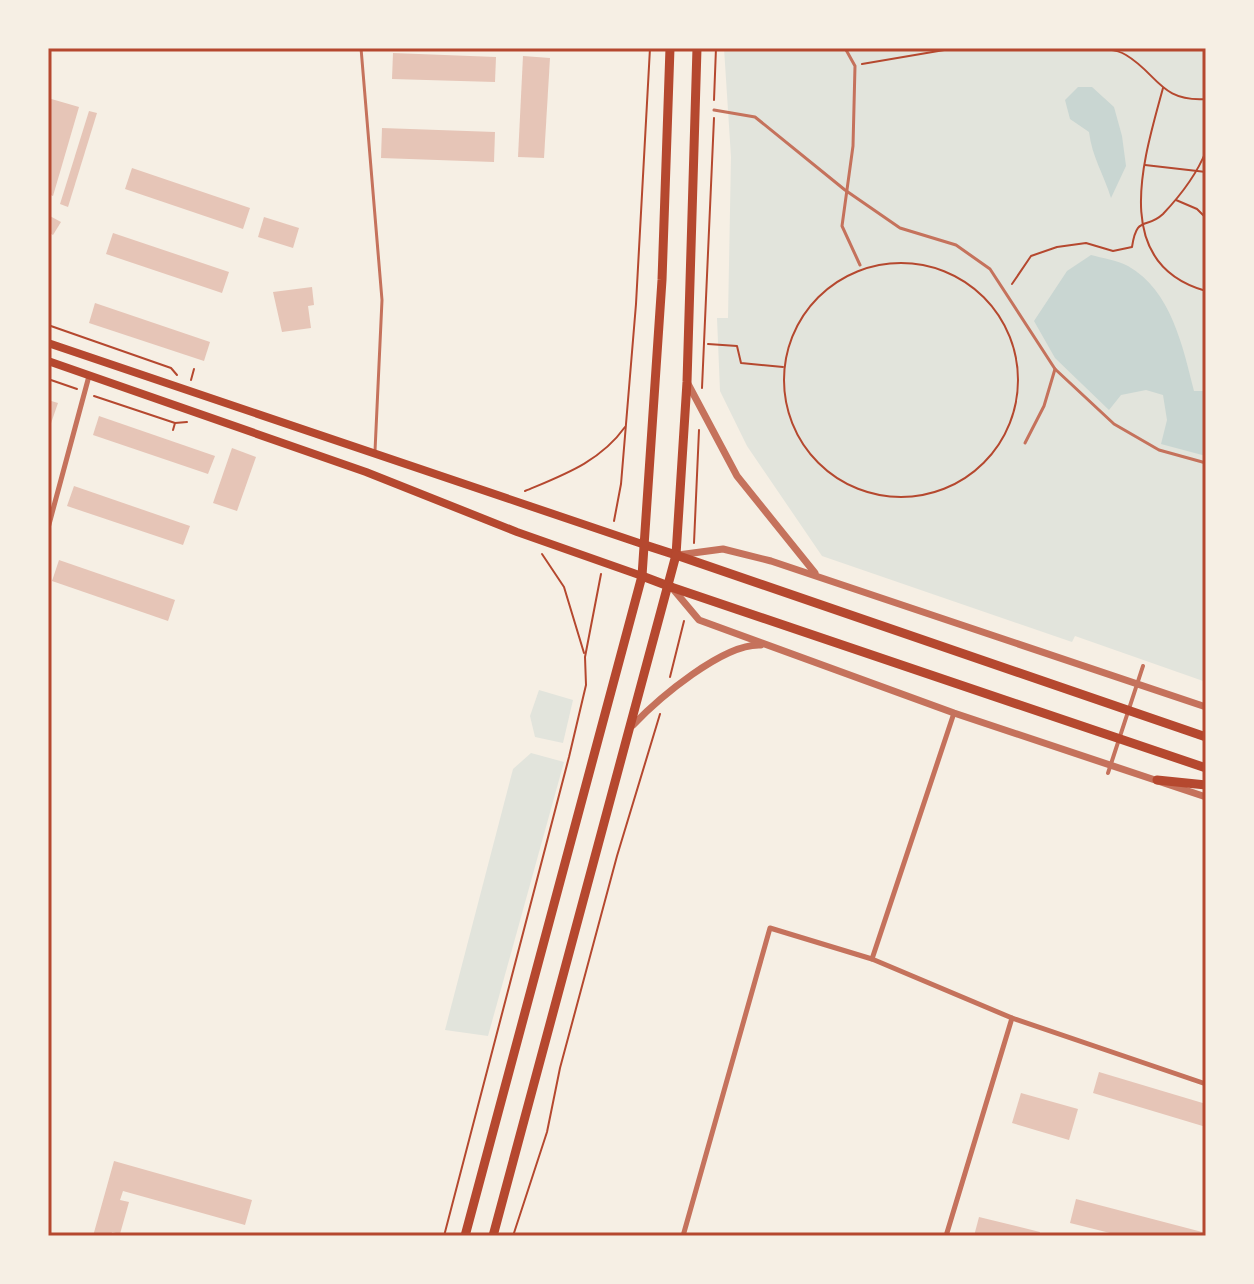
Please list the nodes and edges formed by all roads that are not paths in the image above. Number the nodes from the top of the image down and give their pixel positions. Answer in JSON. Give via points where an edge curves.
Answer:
{"nodes":[{"id":1,"x":361,"y":48,"type":"edge"},
{"id":2,"x":670,"y":48,"type":"edge"},
{"id":3,"x":697,"y":48,"type":"edge"},
{"id":4,"x":845,"y":48,"type":"edge"},
{"id":5,"x":714,"y":110,"type":"dead end"},
{"id":6,"x":845,"y":190,"type":"junction"},
{"id":7,"x":860,"y":265,"type":"dead end"},
{"id":8,"x":48,"y":343,"type":"edge"},
{"id":9,"x":48,"y":361,"type":"edge"},
{"id":10,"x":1055,"y":369,"type":"junction"},
{"id":11,"x":89,"y":376,"type":"junction"},
{"id":12,"x":687,"y":382,"type":"junction"},
{"id":13,"x":1025,"y":443,"type":"dead end"},
{"id":14,"x":375,"y":452,"type":"junction"},
{"id":15,"x":1206,"y":463,"type":"edge"},
{"id":16,"x":48,"y":528,"type":"edge"},
{"id":17,"x":645,"y":545,"type":"junction"},
{"id":18,"x":676,"y":555,"type":"junction"},
{"id":19,"x":816,"y":575,"type":"junction"},
{"id":20,"x":642,"y":576,"type":"junction"},
{"id":21,"x":671,"y":587,"type":"junction"},
{"id":22,"x":772,"y":647,"type":"junction"},
{"id":23,"x":1143,"y":666,"type":"dead end"},
{"id":24,"x":1206,"y":707,"type":"edge"},
{"id":25,"x":954,"y":713,"type":"junction"},
{"id":26,"x":633,"y":725,"type":"junction"},
{"id":27,"x":1206,"y":737,"type":"edge"},
{"id":28,"x":1206,"y":768,"type":"edge"},
{"id":29,"x":1108,"y":773,"type":"dead end"},
{"id":30,"x":1157,"y":780,"type":"junction"},
{"id":31,"x":1206,"y":785,"type":"edge"},
{"id":32,"x":1206,"y":797,"type":"edge"},
{"id":33,"x":872,"y":959,"type":"junction"},
{"id":34,"x":1012,"y":1018,"type":"junction"},
{"id":35,"x":1206,"y":1084,"type":"edge"},
{"id":36,"x":465,"y":1236,"type":"edge"},
{"id":37,"x":493,"y":1236,"type":"edge"},
{"id":38,"x":683,"y":1236,"type":"edge"},
{"id":39,"x":946,"y":1236,"type":"edge"}],
"edges":[{"from":1,"to":14,"type":"lane","via":[[382,300]]},
{"from":2,"to":17,"type":"main road"},
{"from":3,"to":12,"type":"main road"},
{"from":4,"to":6,"type":"lane","via":[[855,66],[853,146]]},
{"from":5,"to":6,"type":"lane","via":[[755,117]]},
{"from":6,"to":7,"type":"lane","via":[[842,226]]},
{"from":6,"to":10,"type":"lane","via":[[900,228],[956,245],[990,269]]},
{"from":8,"to":14,"type":"main road"},
{"from":9,"to":11,"type":"main road"},
{"from":10,"to":13,"type":"lane"},
{"from":10,"to":15,"type":"lane","via":[[1114,424],[1159,450]]},
{"from":11,"to":16,"type":"street"},
{"from":11,"to":20,"type":"main road"},
{"from":12,"to":18,"type":"main road"},
{"from":12,"to":19,"type":"street","via":[[737,476]]},
{"from":14,"to":17,"type":"main road"},
{"from":17,"to":18,"type":"main road"},
{"from":17,"to":20,"type":"main road"},
{"from":18,"to":19,"type":"street","via":[[723,549]]},
{"from":18,"to":21,"type":"main road"},
{"from":18,"to":27,"type":"main road"},
{"from":19,"to":24,"type":"street"},
{"from":20,"to":21,"type":"main road"},
{"from":20,"to":36,"type":"main road"},
{"from":21,"to":22,"type":"street","via":[[699,620]]},
{"from":21,"to":26,"type":"main road"},
{"from":21,"to":28,"type":"main road"},
{"from":22,"to":25,"type":"street"},
{"from":22,"to":26,"type":"street","via":[[756,644],[710,664],[665,692]]},
{"from":23,"to":29,"type":"street"},
{"from":25,"to":30,"type":"street"},
{"from":25,"to":33,"type":"street"},
{"from":26,"to":37,"type":"main road"},
{"from":30,"to":31,"type":"main road"},
{"from":30,"to":32,"type":"street"},
{"from":33,"to":34,"type":"street"},
{"from":33,"to":38,"type":"street","via":[[770,928]]},
{"from":34,"to":35,"type":"street"},
{"from":34,"to":39,"type":"street"}]}
